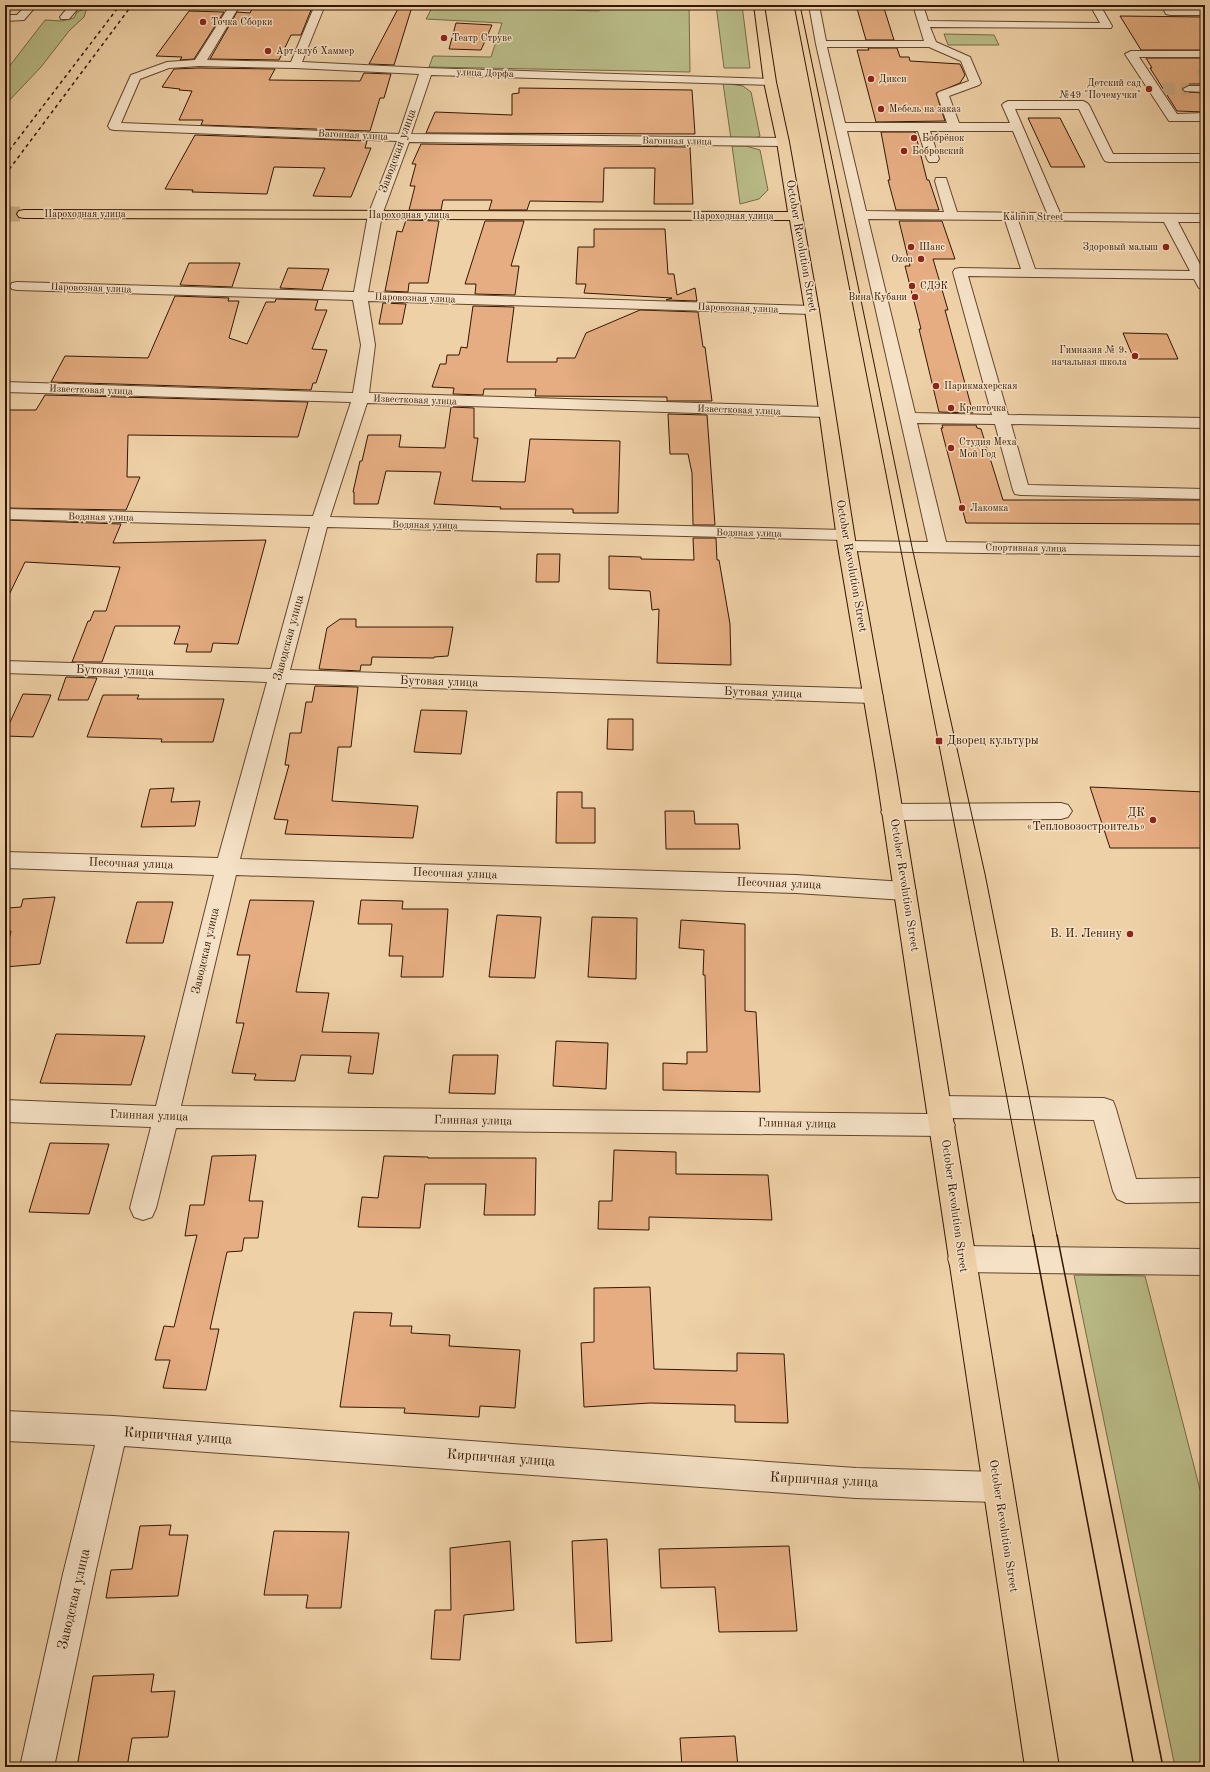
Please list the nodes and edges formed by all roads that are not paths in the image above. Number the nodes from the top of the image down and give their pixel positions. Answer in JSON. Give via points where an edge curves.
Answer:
{"nodes":[{"id":1,"x":32,"y":5,"type":"edge"},
{"id":2,"x":76,"y":5,"type":"edge"},
{"id":3,"x":235,"y":5,"type":"edge"},
{"id":4,"x":320,"y":5,"type":"edge"},
{"id":5,"x":759,"y":5,"type":"edge"},
{"id":6,"x":814,"y":5,"type":"edge"},
{"id":7,"x":918,"y":5,"type":"edge"},
{"id":8,"x":1095,"y":5,"type":"edge"},
{"id":9,"x":1166,"y":5,"type":"edge"},
{"id":10,"x":1205,"y":12,"type":"edge"},
{"id":11,"x":65,"y":17,"type":"dead end"},
{"id":12,"x":5,"y":18,"type":"edge"},
{"id":13,"x":923,"y":24,"type":"junction"},
{"id":14,"x":821,"y":44,"type":"junction"},
{"id":15,"x":931,"y":44,"type":"junction"},
{"id":16,"x":1190,"y":54,"type":"junction"},
{"id":17,"x":1205,"y":54,"type":"edge"},
{"id":18,"x":1198,"y":63,"type":"dead end"},
{"id":19,"x":199,"y":64,"type":"junction"},
{"id":20,"x":296,"y":65,"type":"junction"},
{"id":21,"x":426,"y":71,"type":"junction"},
{"id":22,"x":770,"y":82,"type":"junction"},
{"id":23,"x":1189,"y":89,"type":"tunnel mouth"},
{"id":24,"x":1205,"y":89,"type":"edge"},
{"id":25,"x":1205,"y":117,"type":"edge"},
{"id":26,"x":841,"y":127,"type":"junction"},
{"id":27,"x":923,"y":127,"type":"junction"},
{"id":28,"x":954,"y":127,"type":"junction"},
{"id":29,"x":1017,"y":127,"type":"junction"},
{"id":30,"x":404,"y":138,"type":"junction"},
{"id":31,"x":783,"y":142,"type":"junction"},
{"id":32,"x":1205,"y":158,"type":"edge"},
{"id":33,"x":934,"y":159,"type":"dead end"},
{"id":34,"x":941,"y":181,"type":"dead end"},
{"id":35,"x":24,"y":214,"type":"tunnel mouth"},
{"id":36,"x":861,"y":215,"type":"junction"},
{"id":37,"x":375,"y":216,"type":"junction"},
{"id":38,"x":795,"y":216,"type":"junction"},
{"id":39,"x":952,"y":216,"type":"junction"},
{"id":40,"x":1010,"y":217,"type":"junction"},
{"id":41,"x":1055,"y":217,"type":"junction"},
{"id":42,"x":1170,"y":218,"type":"junction"},
{"id":43,"x":1205,"y":218,"type":"edge"},
{"id":44,"x":1030,"y":273,"type":"junction"},
{"id":45,"x":1202,"y":281,"type":"edge"},
{"id":46,"x":17,"y":286,"type":"dead end"},
{"id":47,"x":360,"y":297,"type":"junction"},
{"id":48,"x":812,"y":310,"type":"junction"},
{"id":49,"x":5,"y":387,"type":"edge"},
{"id":50,"x":360,"y":399,"type":"junction"},
{"id":51,"x":826,"y":412,"type":"junction"},
{"id":52,"x":908,"y":418,"type":"junction"},
{"id":53,"x":1001,"y":419,"type":"junction"},
{"id":54,"x":1205,"y":423,"type":"edge"},
{"id":55,"x":1205,"y":494,"type":"edge"},
{"id":56,"x":5,"y":514,"type":"edge"},
{"id":57,"x":320,"y":522,"type":"junction"},
{"id":58,"x":846,"y":540,"type":"junction"},
{"id":59,"x":938,"y":547,"type":"junction"},
{"id":60,"x":1205,"y":551,"type":"edge"},
{"id":61,"x":5,"y":667,"type":"edge"},
{"id":62,"x":278,"y":677,"type":"junction"},
{"id":63,"x":873,"y":696,"type":"junction"},
{"id":64,"x":1061,"y":811,"type":"dead end"},
{"id":65,"x":892,"y":812,"type":"junction"},
{"id":66,"x":5,"y":860,"type":"edge"},
{"id":67,"x":227,"y":866,"type":"junction"},
{"id":68,"x":905,"y":891,"type":"junction"},
{"id":69,"x":5,"y":1111,"type":"edge"},
{"id":70,"x":940,"y":1116,"type":"junction"},
{"id":71,"x":166,"y":1117,"type":"junction"},
{"id":72,"x":1205,"y":1190,"type":"edge"},
{"id":73,"x":143,"y":1208,"type":"dead end"},
{"id":74,"x":961,"y":1260,"type":"junction"},
{"id":75,"x":1205,"y":1262,"type":"edge"},
{"id":76,"x":5,"y":1426,"type":"edge"},
{"id":77,"x":113,"y":1431,"type":"junction"},
{"id":78,"x":997,"y":1487,"type":"junction"},
{"id":79,"x":37,"y":1767,"type":"edge"},
{"id":80,"x":1042,"y":1767,"type":"edge"}],
"edges":[{"from":1,"to":12,"type":"street","via":[[20,18]]},
{"from":2,"to":11,"type":"street"},
{"from":3,"to":19,"type":"street"},
{"from":4,"to":20,"type":"street"},
{"from":5,"to":22,"type":"main road","name":"October Revolution Street"},
{"from":6,"to":14,"type":"street"},
{"from":7,"to":13,"type":"street"},
{"from":8,"to":13,"type":"street","via":[[1107,26]]},
{"from":9,"to":10,"type":"street","via":[[1170,12]]},
{"from":13,"to":15,"type":"street"},
{"from":14,"to":15,"type":"street"},
{"from":14,"to":26,"type":"street"},
{"from":15,"to":28,"type":"street","via":[[966,59],[974,83],[943,94]]},
{"from":16,"to":17,"type":"street"},
{"from":16,"to":18,"type":"street"},
{"from":16,"to":25,"type":"street","via":[[1131,54],[1158,89],[1173,118]]},
{"from":19,"to":20,"type":"street","name":"улица Дорфа"},
{"from":19,"to":30,"type":"street","name":"Вагонная улица","via":[[167,65],[135,77],[114,126]]},
{"from":20,"to":21,"type":"street","name":"улица Дорфа"},
{"from":21,"to":22,"type":"street","name":"улица Дорфа"},
{"from":21,"to":30,"type":"street","name":"Заводская улица"},
{"from":22,"to":31,"type":"main road","name":"October Revolution Street"},
{"from":23,"to":24,"type":"street"},
{"from":26,"to":27,"type":"street"},
{"from":26,"to":36,"type":"street"},
{"from":27,"to":28,"type":"street"},
{"from":27,"to":33,"type":"street"},
{"from":28,"to":29,"type":"street"},
{"from":29,"to":32,"type":"street","via":[[1008,105],[1083,105],[1109,158]]},
{"from":29,"to":41,"type":"street"},
{"from":30,"to":31,"type":"street","name":"Вагонная улица"},
{"from":30,"to":37,"type":"street","name":"Заводская улица"},
{"from":31,"to":38,"type":"main road","name":"October Revolution Street"},
{"from":34,"to":39,"type":"street"},
{"from":35,"to":37,"type":"main road","name":"Пароходная улица"},
{"from":36,"to":39,"type":"street","name":"Kalinin Street"},
{"from":36,"to":52,"type":"street"},
{"from":37,"to":38,"type":"main road","name":"Пароходная улица"},
{"from":37,"to":47,"type":"street","name":"Заводская улица"},
{"from":38,"to":48,"type":"main road","name":"October Revolution Street"},
{"from":39,"to":40,"type":"street","name":"Kalinin Street"},
{"from":40,"to":41,"type":"street","name":"Kalinin Street"},
{"from":40,"to":44,"type":"street"},
{"from":41,"to":42,"type":"street","name":"Kalinin Street"},
{"from":42,"to":43,"type":"street","name":"Kalinin Street"},
{"from":42,"to":45,"type":"street"},
{"from":44,"to":45,"type":"street"},
{"from":44,"to":53,"type":"street","via":[[960,272]]},
{"from":46,"to":47,"type":"street","name":"Паровозная улица"},
{"from":47,"to":48,"type":"street","name":"Паровозная улица"},
{"from":47,"to":50,"type":"street","name":"Заводская улица","via":[[368,345]]},
{"from":48,"to":51,"type":"main road","name":"October Revolution Street"},
{"from":49,"to":50,"type":"street","name":"Известковая улица"},
{"from":50,"to":51,"type":"street","name":"Известковая улица"},
{"from":50,"to":57,"type":"street","name":"Заводская улица"},
{"from":51,"to":58,"type":"main road","name":"October Revolution Street"},
{"from":52,"to":53,"type":"street"},
{"from":52,"to":59,"type":"street"},
{"from":53,"to":54,"type":"street"},
{"from":53,"to":55,"type":"street","via":[[1021,490]]},
{"from":56,"to":57,"type":"street","name":"Водяная улица"},
{"from":57,"to":58,"type":"street","name":"Водяная улица"},
{"from":57,"to":62,"type":"street","name":"Заводская улица"},
{"from":58,"to":59,"type":"street","name":"Спортивная улица"},
{"from":58,"to":63,"type":"main road","name":"October Revolution Street"},
{"from":59,"to":60,"type":"street","name":"Спортивная улица"},
{"from":61,"to":62,"type":"street","name":"Бутовая улица"},
{"from":62,"to":63,"type":"street","name":"Бутовая улица"},
{"from":62,"to":67,"type":"street","name":"Заводская улица"},
{"from":63,"to":65,"type":"main road","name":"October Revolution Street"},
{"from":64,"to":65,"type":"street"},
{"from":65,"to":68,"type":"main road","name":"October Revolution Street"},
{"from":66,"to":67,"type":"street","name":"Песочная улица"},
{"from":67,"to":68,"type":"street","name":"Песочная улица","via":[[788,884]]},
{"from":67,"to":71,"type":"street","name":"Заводская улица"},
{"from":68,"to":70,"type":"main road","name":"October Revolution Street"},
{"from":69,"to":71,"type":"street","name":"Глинная улица"},
{"from":70,"to":71,"type":"street","name":"Глинная улица"},
{"from":70,"to":72,"type":"street","name":"Глинная улица","via":[[1104,1109],[1126,1191]]},
{"from":70,"to":74,"type":"main road","name":"October Revolution Street"},
{"from":71,"to":73,"type":"street","name":"Заводская улица"},
{"from":74,"to":75,"type":"street"},
{"from":74,"to":78,"type":"main road","name":"October Revolution Street"},
{"from":76,"to":77,"type":"street","name":"Кирпичная улица"},
{"from":77,"to":78,"type":"street","name":"Кирпичная улица","via":[[856,1483]]},
{"from":77,"to":79,"type":"street","name":"Заводская улица"},
{"from":78,"to":80,"type":"main road","name":"October Revolution Street"}]}
